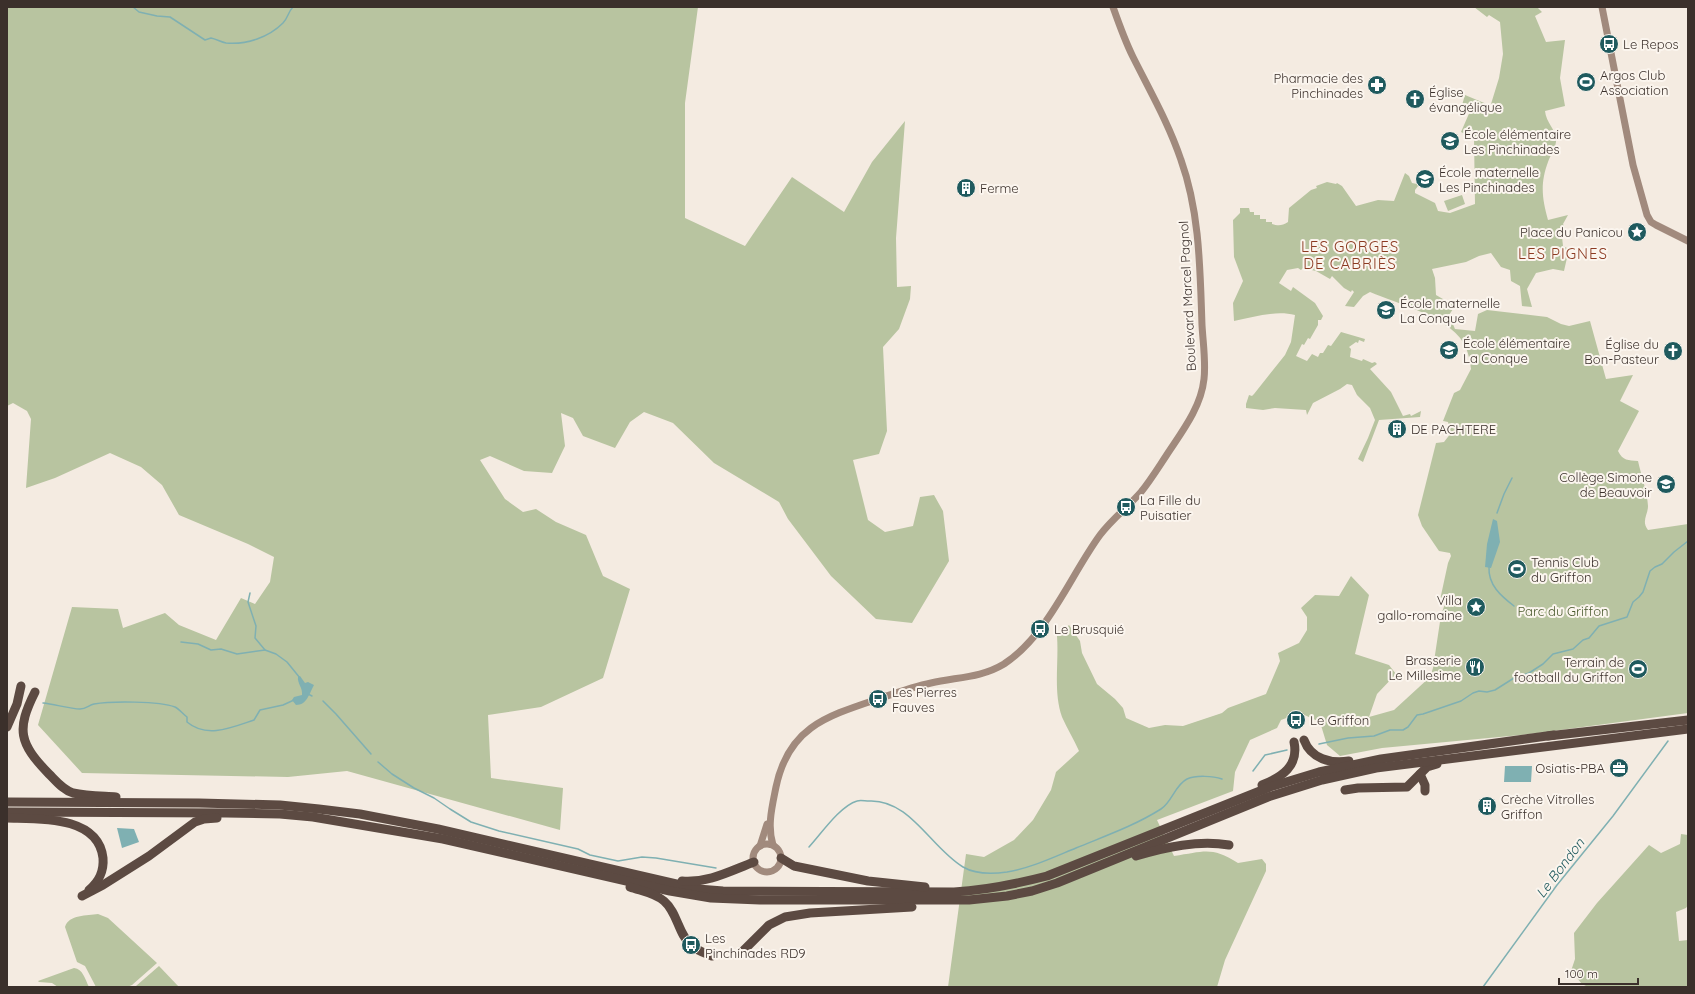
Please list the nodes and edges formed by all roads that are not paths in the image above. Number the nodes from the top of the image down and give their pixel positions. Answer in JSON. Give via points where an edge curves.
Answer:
{"nodes":[{"id":1,"x":1113,"y":7,"type":"edge"},
{"id":2,"x":1602,"y":7,"type":"edge"},
{"id":3,"x":1688,"y":241,"type":"edge"},
{"id":4,"x":21,"y":686,"type":"dead end"},
{"id":5,"x":35,"y":692,"type":"dead end"},
{"id":6,"x":1688,"y":717,"type":"edge"},
{"id":7,"x":1688,"y":720,"type":"edge"},
{"id":8,"x":7,"y":727,"type":"edge"},
{"id":9,"x":1688,"y":729,"type":"edge"},
{"id":10,"x":1590,"y":732,"type":"junction"},
{"id":11,"x":1554,"y":736,"type":"junction"},
{"id":12,"x":1304,"y":740,"type":"dead end"},
{"id":13,"x":1294,"y":742,"type":"dead end"},
{"id":14,"x":1559,"y":745,"type":"junction"},
{"id":15,"x":1420,"y":774,"type":"junction"},
{"id":16,"x":1345,"y":790,"type":"dead end"},
{"id":17,"x":1425,"y":791,"type":"dead end"},
{"id":18,"x":7,"y":802,"type":"edge"},
{"id":19,"x":199,"y":803,"type":"junction"},
{"id":20,"x":7,"y":812,"type":"edge"},
{"id":21,"x":771,"y":812,"type":"junction"},
{"id":22,"x":7,"y":818,"type":"edge"},
{"id":23,"x":1184,"y":820,"type":"junction"},
{"id":24,"x":348,"y":822,"type":"junction"},
{"id":25,"x":773,"y":845,"type":"junction"},
{"id":26,"x":1230,"y":845,"type":"dead end"},
{"id":27,"x":760,"y":846,"type":"junction"},
{"id":28,"x":781,"y":858,"type":"junction"},
{"id":29,"x":534,"y":860,"type":"junction"},
{"id":30,"x":576,"y":861,"type":"junction"},
{"id":31,"x":754,"y":862,"type":"junction"},
{"id":32,"x":1079,"y":874,"type":"junction"},
{"id":33,"x":1012,"y":885,"type":"junction"},
{"id":34,"x":992,"y":898,"type":"junction"},
{"id":35,"x":741,"y":953,"type":"dead end"},
{"id":36,"x":712,"y":956,"type":"dead end"}],
"edges":[{"from":1,"to":21,"type":"street","name":"Boulevard Marcel Pagnol","via":[[1132,55],[1178,152],[1195,212],[1200,261],[1204,380],[1193,413],[1150,480],[1102,532],[1044,622],[1022,650],[1002,665],[986,672],[968,678],[929,683],[822,719],[804,733],[784,761]]},
{"from":2,"to":3,"type":"street","via":[[1633,165],[1647,215],[1651,222]]},
{"from":4,"to":8,"type":"highway","via":[[17,704]]},
{"from":5,"to":19,"type":"highway","via":[[24,720],[24,739],[36,760],[65,789],[89,795]]},
{"from":6,"to":10,"type":"highway"},
{"from":7,"to":10,"type":"highway"},
{"from":9,"to":14,"type":"highway"},
{"from":10,"to":11,"type":"highway"},
{"from":11,"to":12,"type":"highway","via":[[1411,750],[1341,762],[1320,759],[1307,748]]},
{"from":11,"to":23,"type":"highway","via":[[1381,759],[1319,772],[1270,787]]},
{"from":13,"to":23,"type":"highway","via":[[1294,758],[1284,774]]},
{"from":14,"to":15,"type":"highway","via":[[1430,766]]},
{"from":14,"to":32,"type":"highway","via":[[1376,768],[1322,780],[1268,797]]},
{"from":15,"to":16,"type":"highway","via":[[1407,787]]},
{"from":15,"to":17,"type":"highway"},
{"from":18,"to":19,"type":"highway"},
{"from":19,"to":30,"type":"highway","via":[[280,805],[360,814]]},
{"from":20,"to":24,"type":"highway","via":[[280,814]]},
{"from":21,"to":25,"type":"street","name":"Boulevard Marcel Pagnol","via":[[769,831]]},
{"from":21,"to":27,"type":"street","name":"Boulevard Marcel Pagnol"},
{"from":22,"to":24,"type":"highway","via":[[61,821],[89,833],[101,848],[103,868],[96,882],[82,896],[110,881],[200,820],[230,818]]},
{"from":23,"to":33,"type":"highway","via":[[1047,876]]},
{"from":24,"to":29,"type":"highway","via":[[443,839]]},
{"from":25,"to":27,"type":"street"},
{"from":25,"to":28,"type":"street"},
{"from":26,"to":32,"type":"highway","via":[[1180,845]]},
{"from":27,"to":31,"type":"street","via":[[754,853]]},
{"from":28,"to":31,"type":"street","via":[[778,866],[766,872],[759,869]]},
{"from":28,"to":33,"type":"highway","via":[[794,866],[887,884],[945,888]]},
{"from":29,"to":34,"type":"highway","via":[[711,898],[944,901]]},
{"from":29,"to":36,"type":"highway","via":[[623,884],[659,897],[673,911],[691,945]]},
{"from":30,"to":31,"type":"highway","via":[[692,882],[711,879]]},
{"from":30,"to":33,"type":"highway","via":[[686,886],[723,891],[954,892]]},
{"from":32,"to":34,"type":"highway","via":[[1032,891]]},
{"from":34,"to":35,"type":"highway","via":[[945,905],[796,914],[769,925]]}]}
